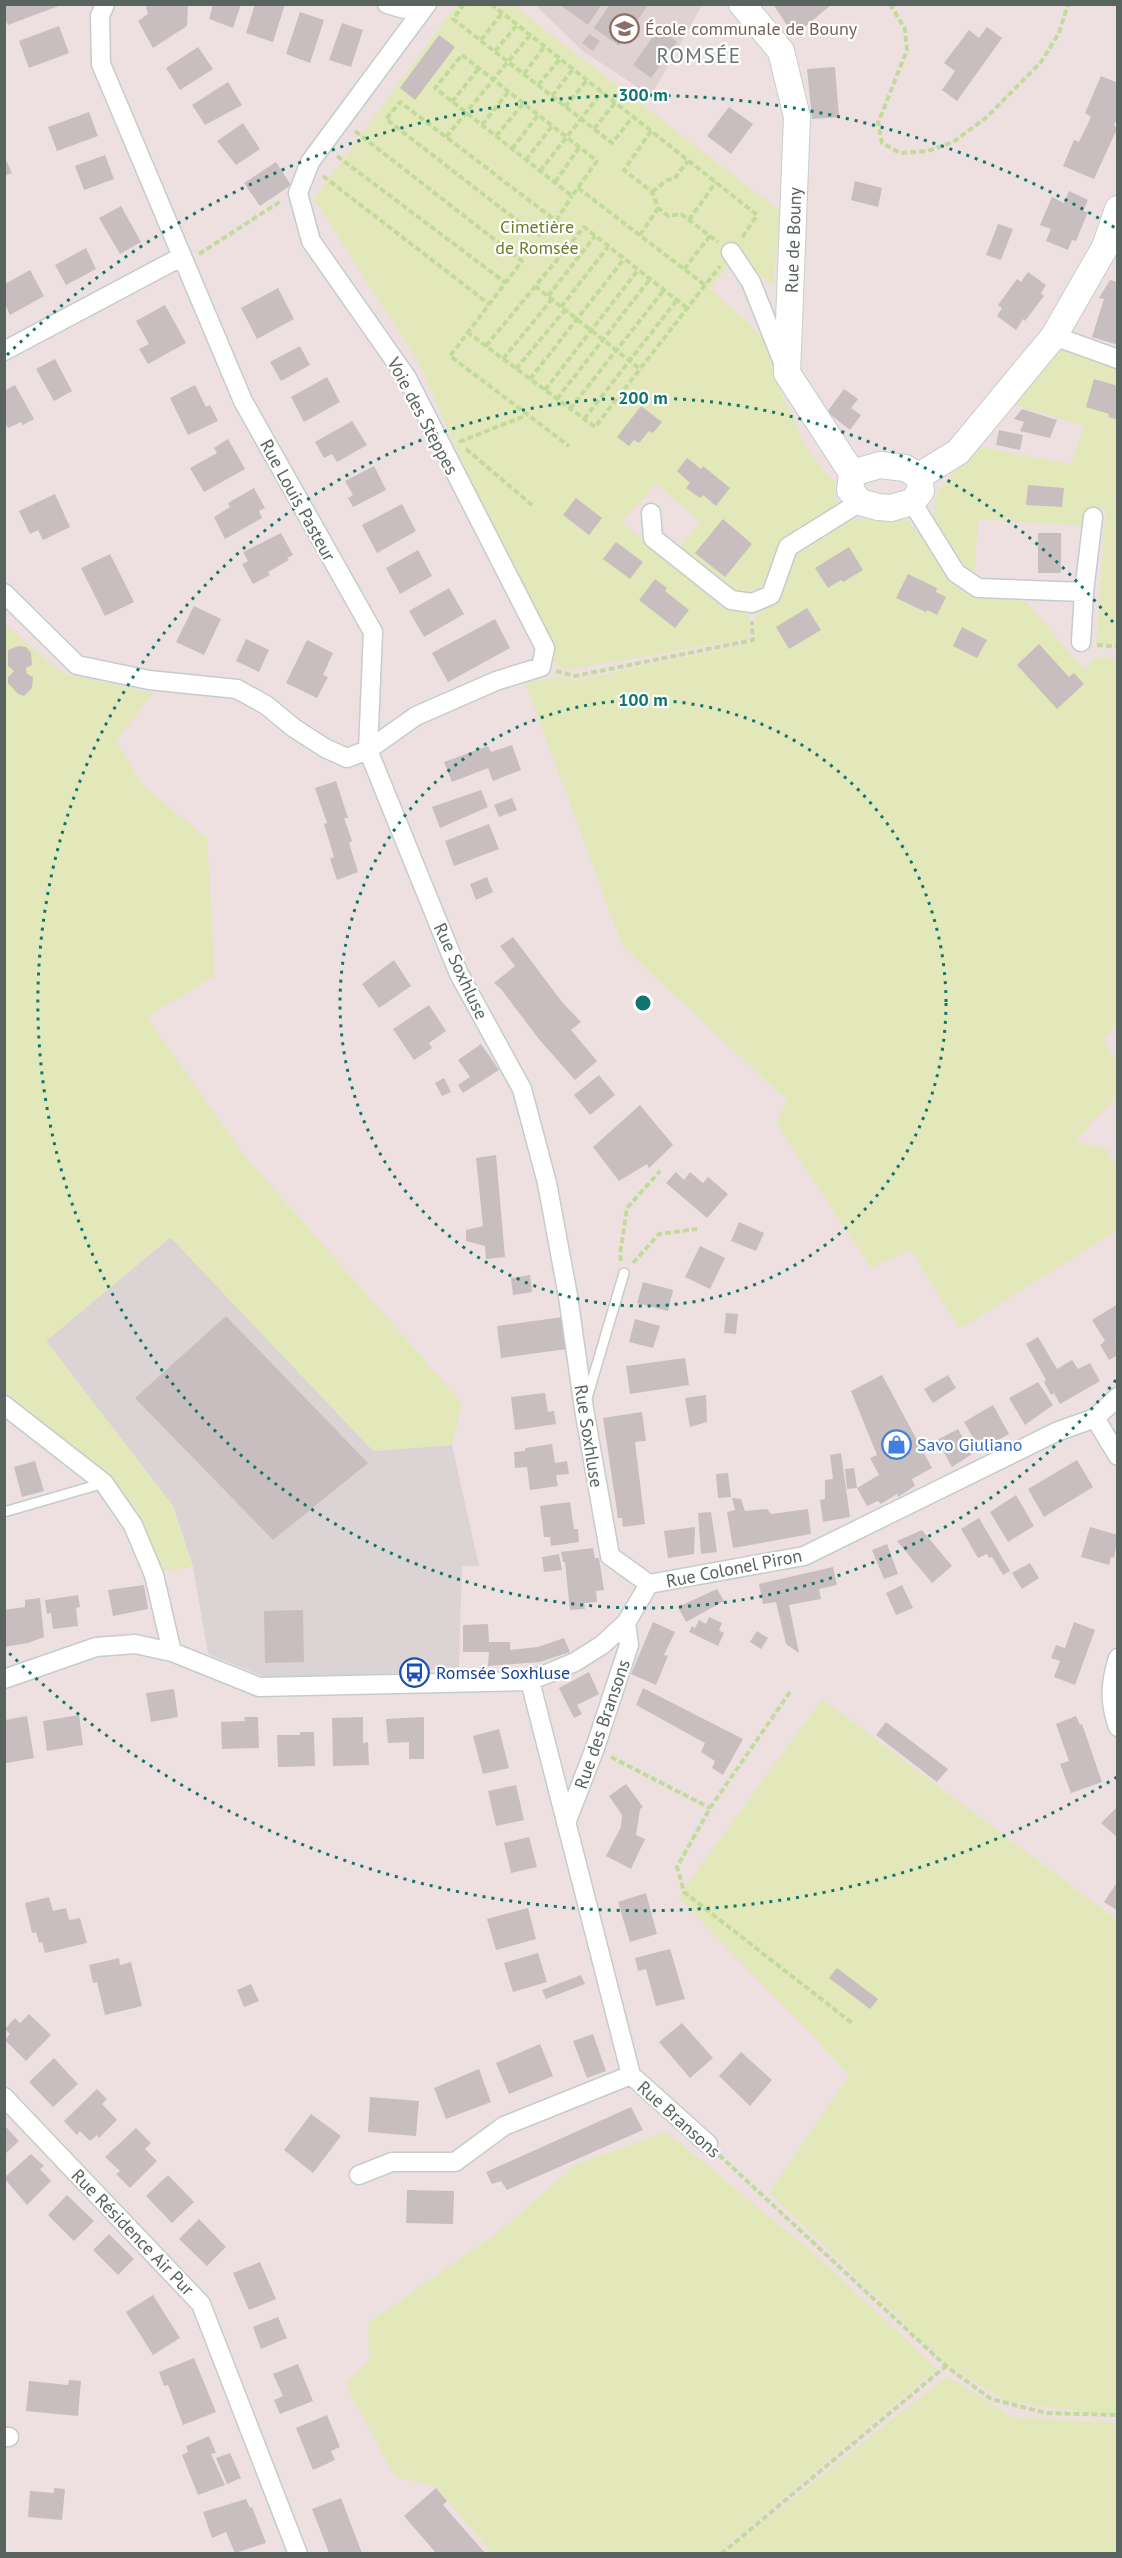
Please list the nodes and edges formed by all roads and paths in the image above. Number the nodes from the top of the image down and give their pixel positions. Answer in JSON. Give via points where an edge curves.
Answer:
{"nodes":[{"id":1,"x":105,"y":4,"type":"edge"},
{"id":2,"x":387,"y":4,"type":"edge"},
{"id":3,"x":464,"y":4,"type":"edge"},
{"id":4,"x":491,"y":4,"type":"edge"},
{"id":5,"x":742,"y":4,"type":"edge"},
{"id":6,"x":890,"y":4,"type":"edge"},
{"id":7,"x":1068,"y":4,"type":"edge"},
{"id":8,"x":423,"y":9,"type":"edge"},
{"id":9,"x":502,"y":13,"type":"junction"},
{"id":10,"x":517,"y":25,"type":"junction"},
{"id":11,"x":530,"y":35,"type":"junction"},
{"id":12,"x":481,"y":40,"type":"junction"},
{"id":13,"x":544,"y":47,"type":"junction"},
{"id":14,"x":495,"y":51,"type":"junction"},
{"id":15,"x":560,"y":59,"type":"junction"},
{"id":16,"x":508,"y":63,"type":"junction"},
{"id":17,"x":478,"y":68,"type":"junction"},
{"id":18,"x":573,"y":69,"type":"junction"},
{"id":19,"x":524,"y":74,"type":"junction"},
{"id":20,"x":492,"y":79,"type":"junction"},
{"id":21,"x":587,"y":80,"type":"junction"},
{"id":22,"x":538,"y":85,"type":"junction"},
{"id":23,"x":508,"y":92,"type":"junction"},
{"id":24,"x":602,"y":92,"type":"junction"},
{"id":25,"x":552,"y":96,"type":"junction"},
{"id":26,"x":452,"y":102,"type":"junction"},
{"id":27,"x":615,"y":103,"type":"junction"},
{"id":28,"x":523,"y":104,"type":"junction"},
{"id":29,"x":566,"y":107,"type":"junction"},
{"id":30,"x":465,"y":112,"type":"junction"},
{"id":31,"x":538,"y":115,"type":"junction"},
{"id":32,"x":633,"y":117,"type":"junction"},
{"id":33,"x":580,"y":118,"type":"junction"},
{"id":34,"x":482,"y":125,"type":"junction"},
{"id":35,"x":552,"y":126,"type":"junction"},
{"id":36,"x":594,"y":129,"type":"junction"},
{"id":37,"x":651,"y":130,"type":"junction"},
{"id":38,"x":446,"y":136,"type":"junction"},
{"id":39,"x":496,"y":136,"type":"junction"},
{"id":40,"x":566,"y":137,"type":"junction"},
{"id":41,"x":349,"y":138,"type":"dead end"},
{"id":42,"x":343,"y":147,"type":"dead end"},
{"id":43,"x":512,"y":148,"type":"junction"},
{"id":44,"x":579,"y":148,"type":"junction"},
{"id":45,"x":337,"y":156,"type":"junction"},
{"id":46,"x":526,"y":160,"type":"junction"},
{"id":47,"x":688,"y":160,"type":"junction"},
{"id":48,"x":332,"y":163,"type":"dead end"},
{"id":49,"x":327,"y":170,"type":"dead end"},
{"id":50,"x":540,"y":171,"type":"junction"},
{"id":51,"x":555,"y":182,"type":"junction"},
{"id":52,"x":716,"y":182,"type":"junction"},
{"id":53,"x":578,"y":188,"type":"junction"},
{"id":54,"x":652,"y":192,"type":"junction"},
{"id":55,"x":573,"y":196,"type":"junction"},
{"id":56,"x":280,"y":201,"type":"dead end"},
{"id":57,"x":658,"y":208,"type":"junction"},
{"id":58,"x":1118,"y":209,"type":"edge"},
{"id":59,"x":552,"y":217,"type":"junction"},
{"id":60,"x":689,"y":220,"type":"junction"},
{"id":61,"x":556,"y":221,"type":"junction"},
{"id":62,"x":640,"y":235,"type":"junction"},
{"id":63,"x":576,"y":236,"type":"junction"},
{"id":64,"x":596,"y":236,"type":"junction"},
{"id":65,"x":710,"y":236,"type":"junction"},
{"id":66,"x":609,"y":247,"type":"junction"},
{"id":67,"x":731,"y":252,"type":"junction"},
{"id":68,"x":624,"y":259,"type":"junction"},
{"id":69,"x":183,"y":261,"type":"junction"},
{"id":70,"x":684,"y":269,"type":"junction"},
{"id":71,"x":638,"y":270,"type":"junction"},
{"id":72,"x":650,"y":279,"type":"junction"},
{"id":73,"x":506,"y":283,"type":"junction"},
{"id":74,"x":705,"y":285,"type":"junction"},
{"id":75,"x":535,"y":286,"type":"junction"},
{"id":76,"x":664,"y":290,"type":"junction"},
{"id":77,"x":550,"y":298,"type":"junction"},
{"id":78,"x":677,"y":300,"type":"junction"},
{"id":79,"x":489,"y":304,"type":"junction"},
{"id":80,"x":563,"y":308,"type":"junction"},
{"id":81,"x":687,"y":308,"type":"junction"},
{"id":82,"x":576,"y":318,"type":"junction"},
{"id":83,"x":591,"y":330,"type":"junction"},
{"id":84,"x":467,"y":333,"type":"junction"},
{"id":85,"x":1054,"y":336,"type":"junction"},
{"id":86,"x":603,"y":340,"type":"junction"},
{"id":87,"x":486,"y":346,"type":"junction"},
{"id":88,"x":616,"y":350,"type":"junction"},
{"id":89,"x":4,"y":351,"type":"edge"},
{"id":90,"x":503,"y":358,"type":"junction"},
{"id":91,"x":1118,"y":358,"type":"edge"},
{"id":92,"x":630,"y":361,"type":"junction"},
{"id":93,"x":516,"y":369,"type":"junction"},
{"id":94,"x":640,"y":369,"type":"junction"},
{"id":95,"x":787,"y":373,"type":"junction"},
{"id":96,"x":530,"y":379,"type":"junction"},
{"id":97,"x":545,"y":390,"type":"junction"},
{"id":98,"x":557,"y":399,"type":"junction"},
{"id":99,"x":570,"y":409,"type":"junction"},
{"id":100,"x":528,"y":415,"type":"junction"},
{"id":101,"x":584,"y":419,"type":"junction"},
{"id":102,"x":450,"y":446,"type":"junction"},
{"id":103,"x":569,"y":446,"type":"dead end"},
{"id":104,"x":852,"y":473,"type":"junction"},
{"id":105,"x":919,"y":476,"type":"junction"},
{"id":106,"x":860,"y":502,"type":"junction"},
{"id":107,"x":912,"y":502,"type":"junction"},
{"id":108,"x":532,"y":505,"type":"dead end"},
{"id":109,"x":651,"y":513,"type":"dead end"},
{"id":110,"x":1093,"y":517,"type":"dead end"},
{"id":111,"x":1084,"y":592,"type":"junction"},
{"id":112,"x":4,"y":593,"type":"edge"},
{"id":113,"x":753,"y":640,"type":"dead end"},
{"id":114,"x":1081,"y":642,"type":"dead end"},
{"id":115,"x":1110,"y":647,"type":"dead end"},
{"id":116,"x":1118,"y":647,"type":"edge"},
{"id":117,"x":541,"y":667,"type":"junction"},
{"id":118,"x":368,"y":750,"type":"junction"},
{"id":119,"x":660,"y":1171,"type":"dead end"},
{"id":120,"x":697,"y":1229,"type":"dead end"},
{"id":121,"x":624,"y":1273,"type":"junction"},
{"id":122,"x":1118,"y":1397,"type":"edge"},
{"id":123,"x":4,"y":1405,"type":"edge"},
{"id":124,"x":584,"y":1409,"type":"junction"},
{"id":125,"x":1095,"y":1418,"type":"junction"},
{"id":126,"x":1118,"y":1456,"type":"edge"},
{"id":127,"x":104,"y":1483,"type":"junction"},
{"id":128,"x":4,"y":1512,"type":"edge"},
{"id":129,"x":649,"y":1584,"type":"junction"},
{"id":130,"x":626,"y":1623,"type":"junction"},
{"id":131,"x":172,"y":1652,"type":"junction"},
{"id":132,"x":1118,"y":1658,"type":"edge"},
{"id":133,"x":4,"y":1679,"type":"edge"},
{"id":134,"x":530,"y":1681,"type":"junction"},
{"id":135,"x":790,"y":1692,"type":"dead end"},
{"id":136,"x":1118,"y":1727,"type":"edge"},
{"id":137,"x":595,"y":1748,"type":"junction"},
{"id":138,"x":710,"y":1808,"type":"junction"},
{"id":139,"x":566,"y":1823,"type":"junction"},
{"id":140,"x":852,"y":2023,"type":"dead end"},
{"id":141,"x":631,"y":2075,"type":"junction"},
{"id":142,"x":4,"y":2097,"type":"edge"},
{"id":143,"x":708,"y":2144,"type":"joint"},
{"id":144,"x":359,"y":2175,"type":"dead end"},
{"id":145,"x":946,"y":2366,"type":"junction"},
{"id":146,"x":1118,"y":2415,"type":"edge"},
{"id":147,"x":298,"y":2553,"type":"edge"},
{"id":148,"x":721,"y":2553,"type":"edge"}],
"edges":[{"from":1,"to":69,"type":"street","name":"Rue Louis Pasteur","via":[[100,16],[100,64]]},
{"from":2,"to":8,"type":"street"},
{"from":3,"to":12,"type":"path","via":[[453,19]]},
{"from":4,"to":9,"type":"path"},
{"from":5,"to":95,"type":"street","name":"Rue de Bouny","via":[[781,51],[797,117]]},
{"from":6,"to":7,"type":"path","via":[[905,29],[907,50],[878,123],[882,143],[900,153],[928,151],[953,142],[987,117],[1041,62],[1059,33]]},
{"from":8,"to":102,"type":"street","name":"Voie des Steppes","via":[[310,162],[298,193],[311,241]]},
{"from":9,"to":10,"type":"path"},
{"from":9,"to":12,"type":"path"},
{"from":10,"to":11,"type":"path"},
{"from":10,"to":14,"type":"path"},
{"from":11,"to":13,"type":"path"},
{"from":11,"to":16,"type":"path"},
{"from":12,"to":14,"type":"path"},
{"from":13,"to":15,"type":"path"},
{"from":13,"to":19,"type":"path"},
{"from":14,"to":16,"type":"path"},
{"from":15,"to":18,"type":"path"},
{"from":15,"to":22,"type":"path"},
{"from":16,"to":19,"type":"path"},
{"from":16,"to":20,"type":"path"},
{"from":17,"to":20,"type":"path"},
{"from":17,"to":26,"type":"path"},
{"from":17,"to":26,"type":"path","via":[[462,55],[435,88]]},
{"from":18,"to":21,"type":"path"},
{"from":18,"to":25,"type":"path"},
{"from":19,"to":22,"type":"path"},
{"from":20,"to":23,"type":"path"},
{"from":20,"to":30,"type":"path"},
{"from":21,"to":24,"type":"path"},
{"from":21,"to":29,"type":"path"},
{"from":22,"to":25,"type":"path"},
{"from":23,"to":28,"type":"path"},
{"from":23,"to":34,"type":"path"},
{"from":24,"to":27,"type":"path"},
{"from":24,"to":33,"type":"path"},
{"from":25,"to":29,"type":"path"},
{"from":26,"to":30,"type":"path"},
{"from":27,"to":32,"type":"path"},
{"from":27,"to":36,"type":"path"},
{"from":28,"to":31,"type":"path"},
{"from":28,"to":39,"type":"path"},
{"from":29,"to":33,"type":"path"},
{"from":30,"to":34,"type":"path"},
{"from":30,"to":38,"type":"path"},
{"from":31,"to":35,"type":"path"},
{"from":31,"to":43,"type":"path"},
{"from":32,"to":36,"type":"path","via":[[612,143]]},
{"from":32,"to":37,"type":"path"},
{"from":33,"to":36,"type":"path"},
{"from":33,"to":40,"type":"path"},
{"from":34,"to":39,"type":"path"},
{"from":35,"to":40,"type":"path"},
{"from":35,"to":46,"type":"path"},
{"from":37,"to":47,"type":"path"},
{"from":37,"to":54,"type":"path","via":[[624,170]]},
{"from":38,"to":59,"type":"path"},
{"from":38,"to":59,"type":"path","via":[[400,102],[386,119],[537,236]]},
{"from":39,"to":43,"type":"path"},
{"from":40,"to":44,"type":"path"},
{"from":40,"to":50,"type":"path"},
{"from":41,"to":73,"type":"path","via":[[356,129],[522,261]]},
{"from":42,"to":45,"type":"path"},
{"from":43,"to":46,"type":"path"},
{"from":44,"to":51,"type":"path"},
{"from":44,"to":53,"type":"path","via":[[597,161]]},
{"from":45,"to":48,"type":"path"},
{"from":45,"to":73,"type":"path"},
{"from":46,"to":50,"type":"path"},
{"from":47,"to":52,"type":"path"},
{"from":47,"to":54,"type":"path","via":[[674,179]]},
{"from":49,"to":79,"type":"path","via":[[322,177]]},
{"from":50,"to":51,"type":"path"},
{"from":51,"to":55,"type":"path"},
{"from":52,"to":60,"type":"path"},
{"from":52,"to":67,"type":"path","via":[[757,215]]},
{"from":53,"to":55,"type":"path"},
{"from":53,"to":62,"type":"path"},
{"from":54,"to":57,"type":"path"},
{"from":55,"to":61,"type":"path"},
{"from":56,"to":69,"type":"path"},
{"from":57,"to":60,"type":"path","via":[[668,216],[681,214]]},
{"from":57,"to":62,"type":"path"},
{"from":58,"to":85,"type":"street","via":[[1105,247]]},
{"from":59,"to":61,"type":"path"},
{"from":60,"to":65,"type":"path"},
{"from":61,"to":63,"type":"path"},
{"from":62,"to":70,"type":"path"},
{"from":63,"to":64,"type":"path","via":[[584,227]]},
{"from":63,"to":75,"type":"path"},
{"from":64,"to":66,"type":"path"},
{"from":64,"to":77,"type":"path"},
{"from":65,"to":67,"type":"path"},
{"from":65,"to":70,"type":"path"},
{"from":66,"to":68,"type":"path"},
{"from":66,"to":80,"type":"path"},
{"from":67,"to":74,"type":"path"},
{"from":67,"to":95,"type":"street","via":[[751,282]]},
{"from":68,"to":71,"type":"path"},
{"from":68,"to":82,"type":"path"},
{"from":69,"to":89,"type":"street"},
{"from":69,"to":118,"type":"street","name":"Rue Louis Pasteur","via":[[243,401],[373,632]]},
{"from":70,"to":74,"type":"path"},
{"from":71,"to":72,"type":"path"},
{"from":71,"to":83,"type":"path"},
{"from":72,"to":76,"type":"path"},
{"from":72,"to":86,"type":"path"},
{"from":73,"to":79,"type":"path"},
{"from":74,"to":81,"type":"path"},
{"from":75,"to":77,"type":"path"},
{"from":75,"to":87,"type":"path"},
{"from":76,"to":78,"type":"path"},
{"from":76,"to":88,"type":"path"},
{"from":77,"to":80,"type":"path"},
{"from":77,"to":90,"type":"path"},
{"from":78,"to":81,"type":"path"},
{"from":78,"to":92,"type":"path"},
{"from":79,"to":84,"type":"path"},
{"from":80,"to":82,"type":"path"},
{"from":80,"to":93,"type":"path"},
{"from":81,"to":94,"type":"path"},
{"from":82,"to":83,"type":"path"},
{"from":82,"to":96,"type":"path"},
{"from":83,"to":86,"type":"path"},
{"from":83,"to":97,"type":"path"},
{"from":84,"to":87,"type":"path"},
{"from":84,"to":100,"type":"path","via":[[450,356]]},
{"from":85,"to":91,"type":"street"},
{"from":85,"to":105,"type":"street","via":[[958,452]]},
{"from":86,"to":88,"type":"path"},
{"from":86,"to":98,"type":"path"},
{"from":87,"to":90,"type":"path"},
{"from":88,"to":92,"type":"path"},
{"from":88,"to":99,"type":"path"},
{"from":90,"to":93,"type":"path"},
{"from":92,"to":94,"type":"path"},
{"from":92,"to":101,"type":"path"},
{"from":93,"to":96,"type":"path"},
{"from":94,"to":101,"type":"path","via":[[595,427]]},
{"from":95,"to":104,"type":"street"},
{"from":96,"to":97,"type":"path"},
{"from":97,"to":98,"type":"path"},
{"from":98,"to":99,"type":"path"},
{"from":99,"to":101,"type":"path"},
{"from":100,"to":102,"type":"path"},
{"from":100,"to":103,"type":"path"},
{"from":102,"to":108,"type":"path"},
{"from":102,"to":117,"type":"street","name":"Voie des Steppes","via":[[545,648]]},
{"from":104,"to":105,"type":"street","via":[[880,465],[905,468]]},
{"from":104,"to":106,"type":"street","via":[[850,490]]},
{"from":105,"to":107,"type":"street","via":[[921,491]]},
{"from":106,"to":107,"type":"street","via":[[891,508]]},
{"from":106,"to":109,"type":"street","via":[[788,547],[771,595],[752,603],[731,600],[653,538]]},
{"from":107,"to":111,"type":"street","via":[[956,573],[978,588]]},
{"from":110,"to":111,"type":"street"},
{"from":111,"to":114,"type":"street"},
{"from":112,"to":118,"type":"street","via":[[77,664],[149,681],[237,689],[325,748],[347,758]]},
{"from":113,"to":117,"type":"path","via":[[575,676]]},
{"from":115,"to":116,"type":"path"},
{"from":117,"to":118,"type":"street","via":[[496,681],[416,716]]},
{"from":118,"to":124,"type":"street","name":"Rue Soxhluse","via":[[459,974],[522,1089],[547,1183]]},
{"from":119,"to":121,"type":"path","via":[[627,1208],[620,1254]]},
{"from":120,"to":121,"type":"path","via":[[659,1234]]},
{"from":121,"to":124,"type":"lane"},
{"from":122,"to":125,"type":"street","name":"Rue Colonel Piron"},
{"from":123,"to":127,"type":"street"},
{"from":124,"to":129,"type":"street","name":"Rue Soxhluse","via":[[610,1556]]},
{"from":125,"to":126,"type":"street"},
{"from":125,"to":129,"type":"street","name":"Rue Colonel Piron","via":[[1056,1432],[804,1556]]},
{"from":127,"to":128,"type":"lane"},
{"from":127,"to":131,"type":"street","via":[[133,1525],[154,1575]]},
{"from":129,"to":130,"type":"street","name":"Rue Colonel Piron"},
{"from":130,"to":134,"type":"street","name":"Rue Colonel Piron","via":[[575,1662]]},
{"from":130,"to":137,"type":"street","name":"Rue des Bransons","via":[[628,1645]]},
{"from":131,"to":133,"type":"street","name":"Rue Colonel Piron","via":[[135,1644],[96,1647]]},
{"from":131,"to":134,"type":"street","name":"Rue Colonel Piron","via":[[259,1687]]},
{"from":132,"to":136,"type":"street","via":[[1110,1681]]},
{"from":134,"to":139,"type":"street","name":"Rue Bransons"},
{"from":135,"to":138,"type":"path"},
{"from":137,"to":138,"type":"path"},
{"from":137,"to":139,"type":"street","name":"Rue des Bransons"},
{"from":138,"to":140,"type":"path","via":[[676,1867],[684,1892]]},
{"from":139,"to":141,"type":"street","name":"Rue Bransons"},
{"from":141,"to":143,"type":"street","name":"Rue Bransons"},
{"from":141,"to":144,"type":"street","via":[[504,2126],[455,2162],[392,2162]]},
{"from":142,"to":147,"type":"street","name":"Rue Résidence Air Pur","via":[[201,2304]]},
{"from":143,"to":145,"type":"path","name":"Rue Bransons"},
{"from":145,"to":146,"type":"path","via":[[991,2400],[1046,2413]]},
{"from":145,"to":148,"type":"path"}]}
